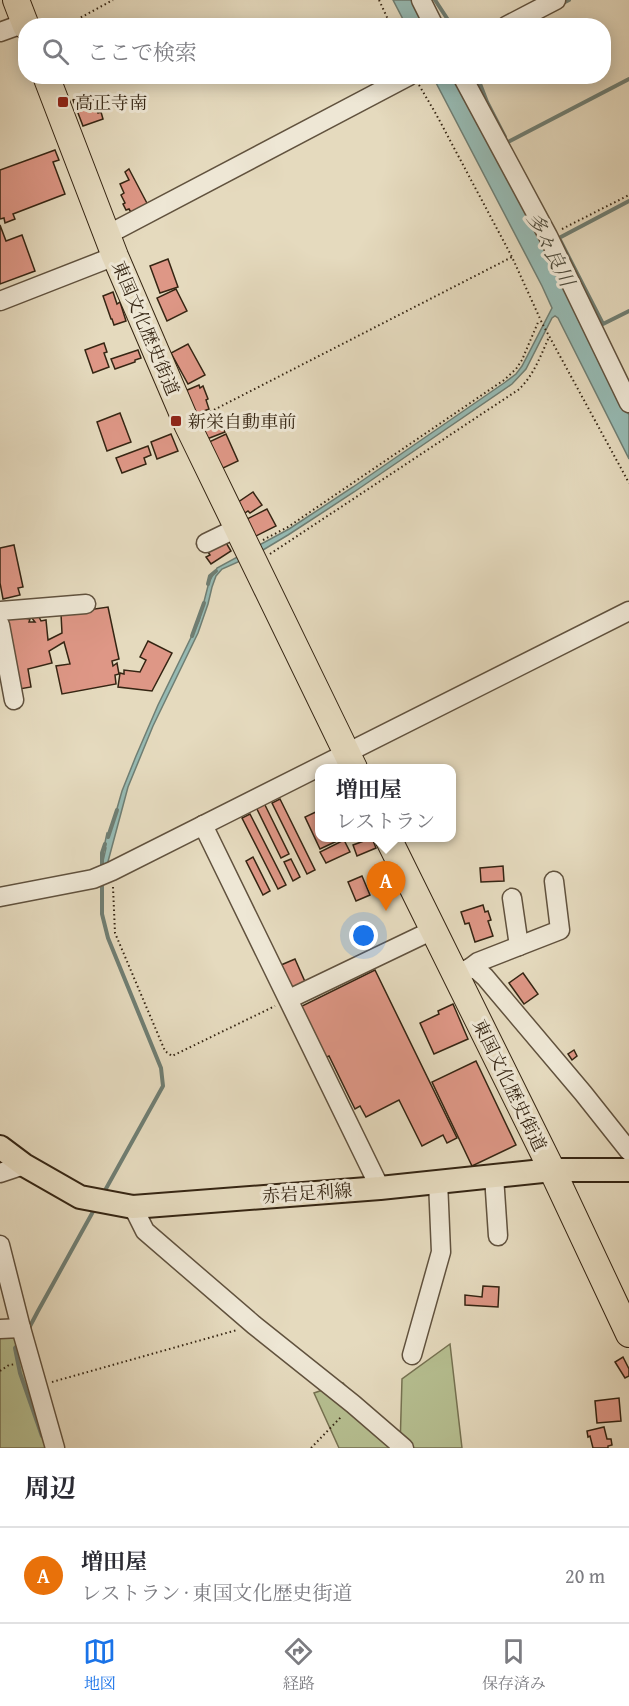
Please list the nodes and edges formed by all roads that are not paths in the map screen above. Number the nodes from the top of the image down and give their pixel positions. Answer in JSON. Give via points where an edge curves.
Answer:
{"nodes":[{"id":1,"x":421,"y":0,"type":"edge"},
{"id":2,"x":555,"y":0,"type":"edge"},
{"id":3,"x":430,"y":18,"type":"edge"},
{"id":4,"x":521,"y":18,"type":"edge"},
{"id":5,"x":18,"y":19,"type":"edge"},
{"id":6,"x":0,"y":32,"type":"edge"},
{"id":7,"x":49,"y":84,"type":"edge"},
{"id":8,"x":395,"y":84,"type":"edge"},
{"id":9,"x":465,"y":84,"type":"edge"},
{"id":10,"x":111,"y":246,"type":"junction"},
{"id":11,"x":0,"y":301,"type":"edge"},
{"id":12,"x":629,"y":403,"type":"edge"},
{"id":13,"x":206,"y":543,"type":"dead end"},
{"id":14,"x":248,"y":551,"type":"junction"},
{"id":15,"x":86,"y":604,"type":"dead end"},
{"id":16,"x":629,"y":610,"type":"edge"},
{"id":17,"x":0,"y":611,"type":"edge"},
{"id":18,"x":0,"y":625,"type":"edge"},
{"id":19,"x":14,"y":700,"type":"dead end"},
{"id":20,"x":350,"y":761,"type":"edge"},
{"id":21,"x":315,"y":776,"type":"edge"},
{"id":22,"x":203,"y":825,"type":"junction"},
{"id":23,"x":390,"y":842,"type":"edge"},
{"id":24,"x":554,"y":881,"type":"dead end"},
{"id":25,"x":0,"y":897,"type":"edge"},
{"id":26,"x":512,"y":898,"type":"dead end"},
{"id":27,"x":433,"y":930,"type":"junction"},
{"id":28,"x":519,"y":946,"type":"junction"},
{"id":29,"x":463,"y":971,"type":"junction"},
{"id":30,"x":289,"y":999,"type":"junction"},
{"id":31,"x":0,"y":1147,"type":"edge"},
{"id":32,"x":629,"y":1150,"type":"edge"},
{"id":33,"x":24,"y":1165,"type":"junction"},
{"id":34,"x":552,"y":1170,"type":"junction"},
{"id":35,"x":629,"y":1170,"type":"edge"},
{"id":36,"x":0,"y":1173,"type":"edge"},
{"id":37,"x":494,"y":1176,"type":"junction"},
{"id":38,"x":438,"y":1182,"type":"junction"},
{"id":39,"x":380,"y":1188,"type":"junction"},
{"id":40,"x":133,"y":1207,"type":"junction"},
{"id":41,"x":498,"y":1236,"type":"dead end"},
{"id":42,"x":0,"y":1245,"type":"edge"},
{"id":43,"x":21,"y":1328,"type":"junction"},
{"id":44,"x":0,"y":1329,"type":"edge"},
{"id":45,"x":629,"y":1334,"type":"edge"},
{"id":46,"x":412,"y":1355,"type":"dead end"},
{"id":47,"x":55,"y":1448,"type":"edge"},
{"id":48,"x":404,"y":1448,"type":"edge"}],
"edges":[{"from":1,"to":3,"type":"street"},
{"from":2,"to":4,"type":"street"},
{"from":5,"to":6,"type":"street"},
{"from":7,"to":10,"type":"highway","name":"東国文化歴史街道"},
{"from":8,"to":10,"type":"street"},
{"from":9,"to":12,"type":"street","via":[[548,236]]},
{"from":10,"to":11,"type":"street"},
{"from":10,"to":14,"type":"highway","name":"東国文化歴史街道","via":[[187,424]]},
{"from":13,"to":14,"type":"street"},
{"from":14,"to":20,"type":"highway","name":"東国文化歴史街道"},
{"from":15,"to":17,"type":"street"},
{"from":16,"to":20,"type":"street"},
{"from":18,"to":19,"type":"street"},
{"from":21,"to":22,"type":"street"},
{"from":22,"to":25,"type":"street","via":[[93,879]]},
{"from":22,"to":30,"type":"street"},
{"from":23,"to":27,"type":"highway","name":"東国文化歴史街道"},
{"from":24,"to":28,"type":"street","via":[[560,930]]},
{"from":26,"to":28,"type":"street"},
{"from":27,"to":29,"type":"highway","name":"東国文化歴史街道"},
{"from":27,"to":30,"type":"street"},
{"from":28,"to":29,"type":"street"},
{"from":29,"to":32,"type":"street","via":[[477,970],[485,977]]},
{"from":29,"to":34,"type":"highway","name":"東国文化歴史街道"},
{"from":30,"to":39,"type":"street"},
{"from":31,"to":33,"type":"main road","name":"赤岩足利線"},
{"from":33,"to":36,"type":"street"},
{"from":33,"to":40,"type":"main road","name":"赤岩足利線","via":[[80,1197]]},
{"from":34,"to":35,"type":"main road","name":"赤岩足利線"},
{"from":34,"to":37,"type":"main road","name":"赤岩足利線"},
{"from":34,"to":45,"type":"highway","name":"東国文化歴史街道"},
{"from":37,"to":38,"type":"main road","name":"赤岩足利線"},
{"from":37,"to":41,"type":"street"},
{"from":38,"to":39,"type":"main road","name":"赤岩足利線"},
{"from":38,"to":46,"type":"street","via":[[441,1252]]},
{"from":39,"to":40,"type":"main road","name":"赤岩足利線"},
{"from":40,"to":48,"type":"street","via":[[145,1231]]},
{"from":42,"to":43,"type":"street"},
{"from":43,"to":44,"type":"street"},
{"from":43,"to":47,"type":"street"}]}
